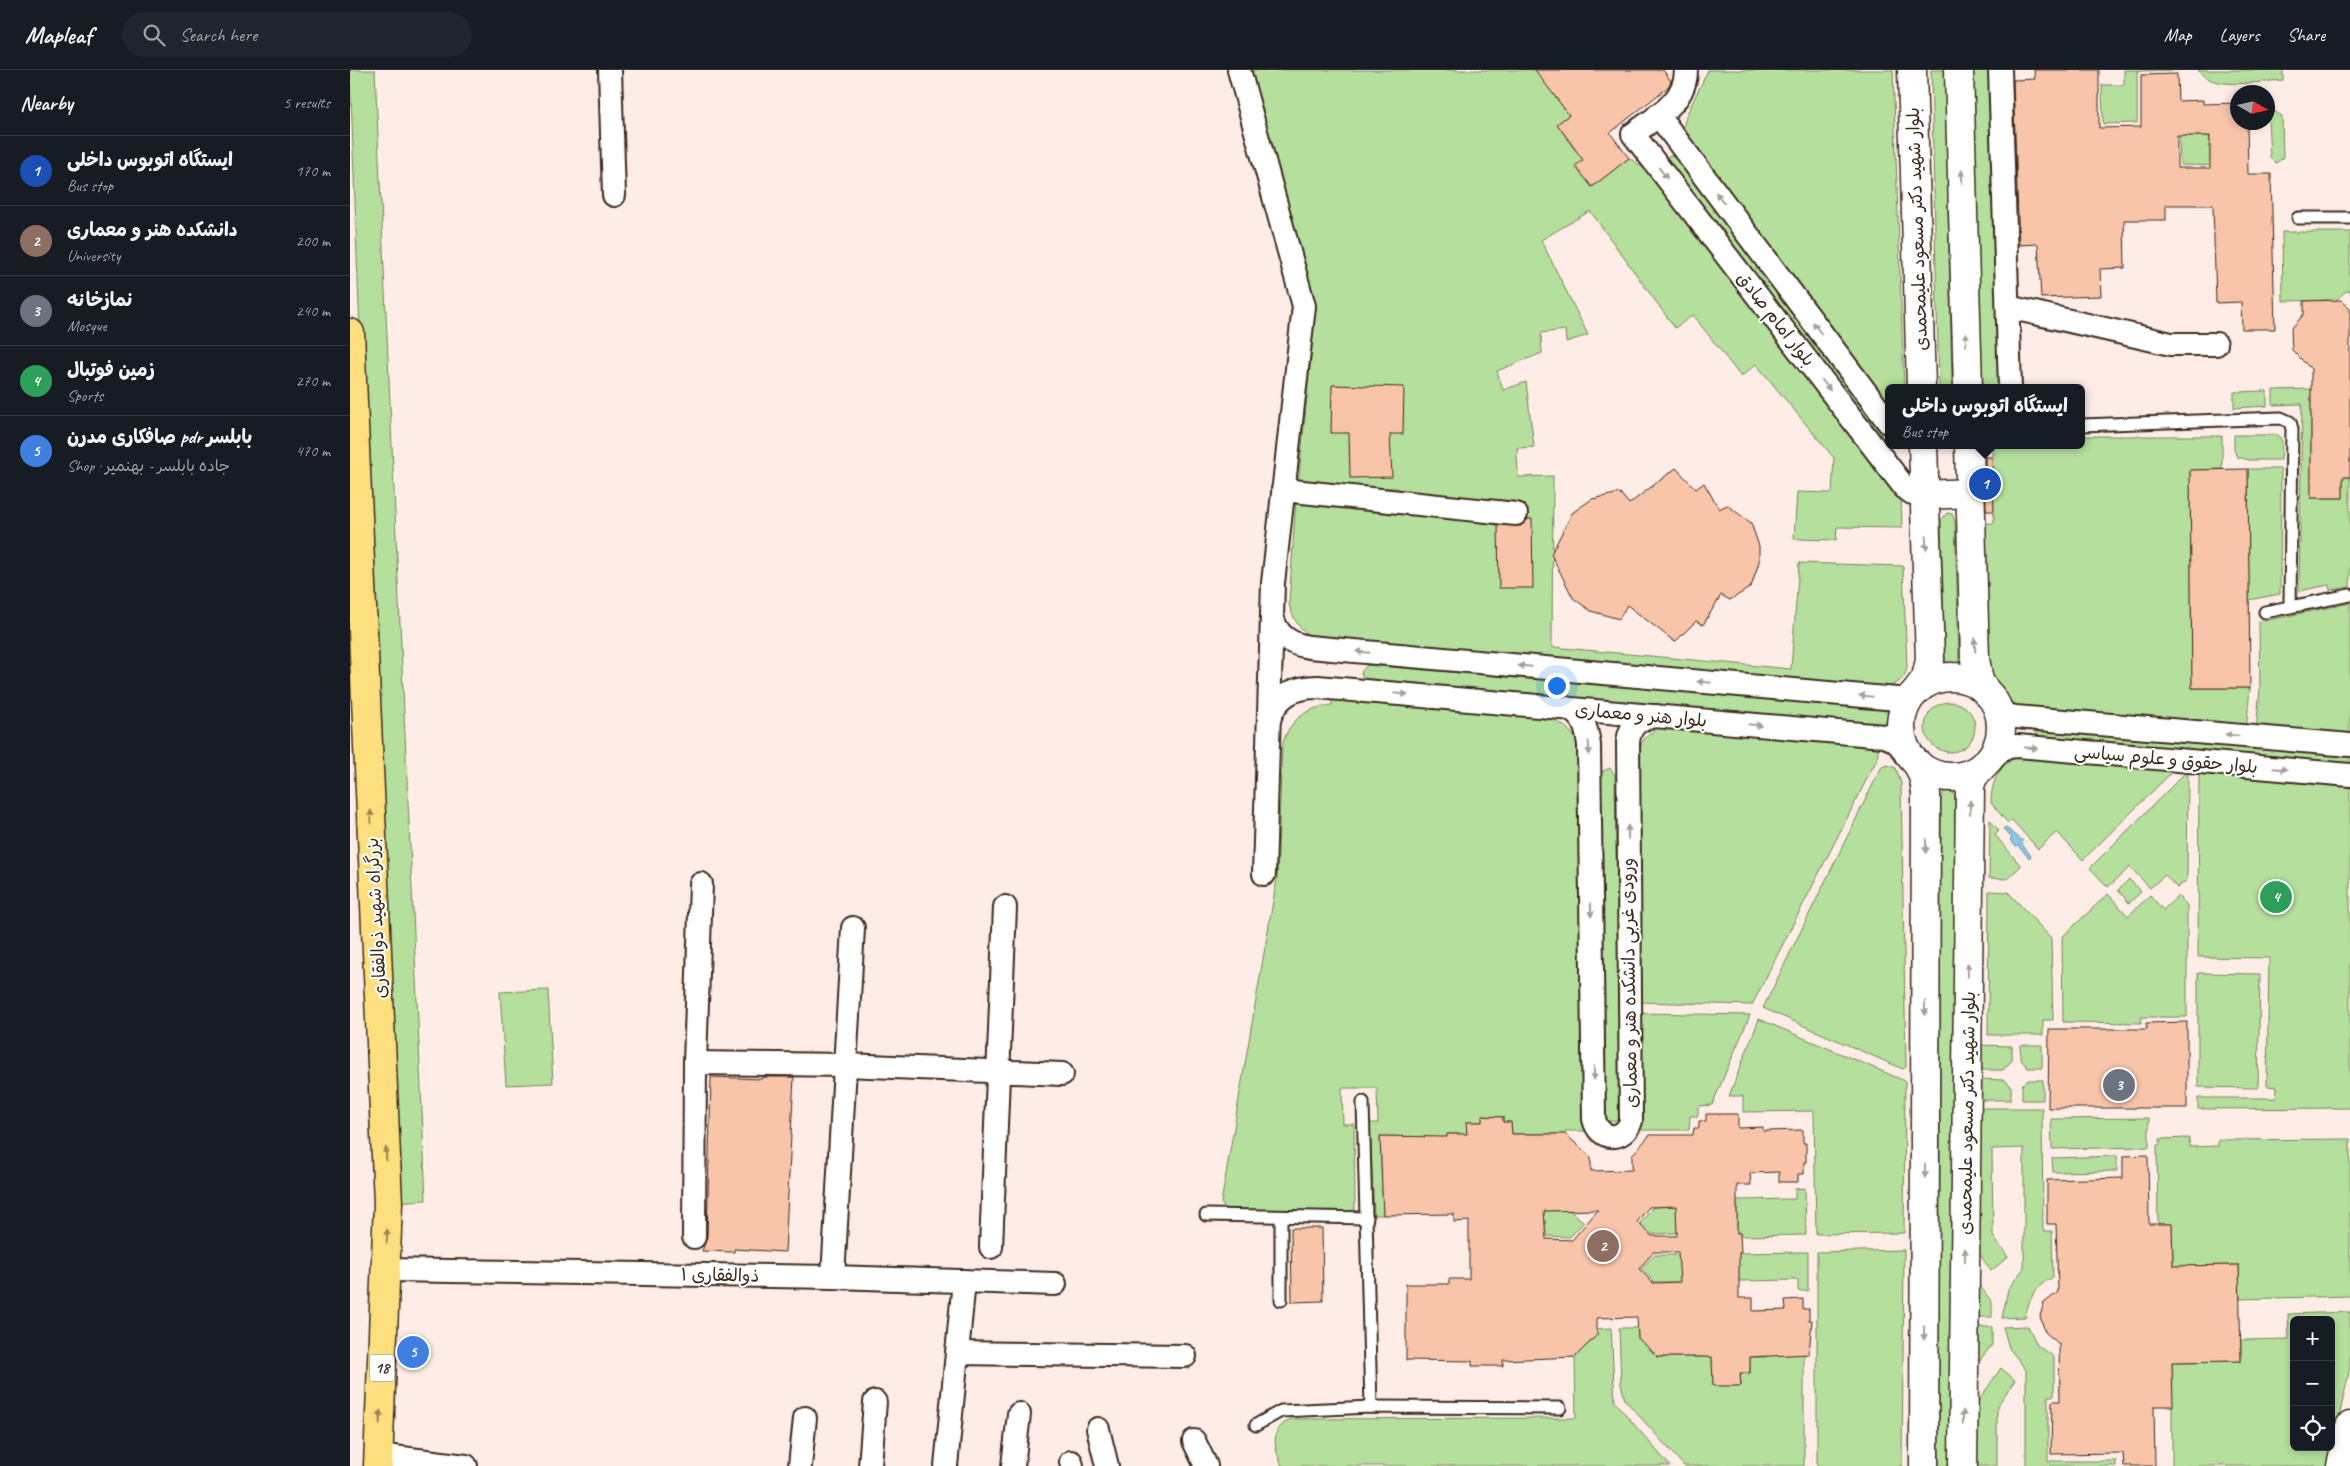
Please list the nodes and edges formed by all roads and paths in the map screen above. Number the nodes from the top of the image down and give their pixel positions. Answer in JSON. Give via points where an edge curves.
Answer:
{"nodes":[{"id":1,"x":610,"y":70,"type":"edge"},
{"id":2,"x":1239,"y":70,"type":"edge"},
{"id":3,"x":1686,"y":70,"type":"edge"},
{"id":4,"x":1912,"y":70,"type":"edge"},
{"id":5,"x":1959,"y":70,"type":"edge"},
{"id":6,"x":2000,"y":70,"type":"edge"},
{"id":7,"x":1658,"y":115,"type":"junction"},
{"id":8,"x":614,"y":195,"type":"dead end"},
{"id":9,"x":2298,"y":218,"type":"dead end"},
{"id":10,"x":2350,"y":218,"type":"edge"},
{"id":11,"x":2008,"y":308,"type":"junction"},
{"id":12,"x":350,"y":333,"type":"edge"},
{"id":13,"x":2216,"y":344,"type":"dead end"},
{"id":14,"x":1922,"y":384,"type":"edge"},
{"id":15,"x":1968,"y":384,"type":"edge"},
{"id":16,"x":2010,"y":384,"type":"edge"},
{"id":17,"x":1885,"y":418,"type":"edge"},
{"id":18,"x":2085,"y":425,"type":"edge"},
{"id":19,"x":1923,"y":449,"type":"edge"},
{"id":20,"x":1969,"y":449,"type":"edge"},
{"id":21,"x":1283,"y":490,"type":"junction"},
{"id":22,"x":1971,"y":493,"type":"junction"},
{"id":23,"x":1925,"y":494,"type":"junction"},
{"id":24,"x":1516,"y":514,"type":"dead end"},
{"id":25,"x":2350,"y":595,"type":"edge"},
{"id":26,"x":2290,"y":607,"type":"junction"},
{"id":27,"x":1271,"y":610,"type":"junction"},
{"id":28,"x":2265,"y":612,"type":"dead end"},
{"id":29,"x":1915,"y":692,"type":"junction"},
{"id":30,"x":1989,"y":696,"type":"junction"},
{"id":31,"x":1566,"y":708,"type":"junction"},
{"id":32,"x":1656,"y":716,"type":"junction"},
{"id":33,"x":1268,"y":729,"type":"junction"},
{"id":34,"x":2350,"y":746,"type":"edge"},
{"id":35,"x":1914,"y":759,"type":"junction"},
{"id":36,"x":1984,"y":763,"type":"junction"},
{"id":37,"x":2350,"y":775,"type":"edge"},
{"id":38,"x":1264,"y":874,"type":"dead end"},
{"id":39,"x":701,"y":884,"type":"dead end"},
{"id":40,"x":1005,"y":907,"type":"dead end"},
{"id":41,"x":853,"y":928,"type":"dead end"},
{"id":42,"x":696,"y":1063,"type":"junction"},
{"id":43,"x":846,"y":1065,"type":"junction"},
{"id":44,"x":997,"y":1071,"type":"junction"},
{"id":45,"x":1062,"y":1074,"type":"dead end"},
{"id":46,"x":1363,"y":1102,"type":"dead end"},
{"id":47,"x":1206,"y":1215,"type":"dead end"},
{"id":48,"x":1281,"y":1217,"type":"junction"},
{"id":49,"x":1367,"y":1218,"type":"junction"},
{"id":50,"x":694,"y":1237,"type":"dead end"},
{"id":51,"x":991,"y":1247,"type":"dead end"},
{"id":52,"x":386,"y":1270,"type":"junction"},
{"id":53,"x":833,"y":1277,"type":"junction"},
{"id":54,"x":964,"y":1282,"type":"junction"},
{"id":55,"x":1055,"y":1284,"type":"dead end"},
{"id":56,"x":1281,"y":1300,"type":"dead end"},
{"id":57,"x":957,"y":1353,"type":"junction"},
{"id":58,"x":1186,"y":1356,"type":"dead end"},
{"id":59,"x":875,"y":1402,"type":"dead end"},
{"id":60,"x":1371,"y":1407,"type":"junction"},
{"id":61,"x":1560,"y":1408,"type":"dead end"},
{"id":62,"x":1019,"y":1414,"type":"dead end"},
{"id":63,"x":805,"y":1418,"type":"dead end"},
{"id":64,"x":1256,"y":1425,"type":"dead end"},
{"id":65,"x":2350,"y":1426,"type":"edge"},
{"id":66,"x":1098,"y":1429,"type":"dead end"},
{"id":67,"x":1194,"y":1441,"type":"dead end"},
{"id":68,"x":378,"y":1460,"type":"edge"},
{"id":69,"x":466,"y":1466,"type":"edge"},
{"id":70,"x":800,"y":1466,"type":"edge"},
{"id":71,"x":870,"y":1466,"type":"edge"},
{"id":72,"x":946,"y":1466,"type":"edge"},
{"id":73,"x":1014,"y":1466,"type":"edge"},
{"id":74,"x":1107,"y":1466,"type":"edge"},
{"id":75,"x":1206,"y":1466,"type":"edge"},
{"id":76,"x":1924,"y":1466,"type":"edge"},
{"id":77,"x":1963,"y":1466,"type":"edge"},
{"id":78,"x":2341,"y":1466,"type":"edge"}],
"edges":[{"from":1,"to":8,"type":"street"},
{"from":2,"to":21,"type":"street","via":[[1304,306]]},
{"from":3,"to":7,"type":"street","via":[[1679,96]]},
{"from":4,"to":14,"type":"main road","name":"بلوار شهید دکتر مسعود علیمحمدی"},
{"from":15,"to":5,"type":"main road","one_way":true},
{"from":6,"to":11,"type":"street"},
{"from":17,"to":7,"type":"street","name":"بلوار امام صادق","one_way":true},
{"from":7,"to":23,"type":"street","name":"بلوار امام صادق","one_way":true,"via":[[1633,134],[1906,488],[1912,493]]},
{"from":9,"to":10,"type":"lane"},
{"from":11,"to":13,"type":"street","via":[[2171,344]]},
{"from":11,"to":16,"type":"street"},
{"from":52,"to":12,"type":"highway","name":"بزرگراه شهید ذوالفقاری","one_way":true,"via":[[388,1203]]},
{"from":18,"to":26,"type":"lane","via":[[2288,420],[2292,429]]},
{"from":19,"to":23,"type":"main road"},
{"from":20,"to":22,"type":"main road"},
{"from":21,"to":24,"type":"street"},
{"from":21,"to":27,"type":"street"},
{"from":22,"to":23,"type":"main road"},
{"from":30,"to":22,"type":"main road","one_way":true,"via":[[1979,681],[1975,659]]},
{"from":23,"to":29,"type":"main road","one_way":true,"via":[[1930,660],[1926,678]]},
{"from":25,"to":26,"type":"lane"},
{"from":26,"to":28,"type":"lane"},
{"from":29,"to":27,"type":"street","one_way":true,"via":[[1897,699],[1309,647],[1284,637],[1275,627]]},
{"from":27,"to":33,"type":"street"},
{"from":29,"to":30,"type":"main road","via":[[1936,679],[1952,677],[1973,682]]},
{"from":29,"to":35,"type":"main road","via":[[1905,708],[1901,724],[1903,741]]},
{"from":34,"to":30,"type":"street","name":"بلوار حقوق و علوم سیاسی","one_way":true,"via":[[2016,717],[2006,714]]},
{"from":30,"to":36,"type":"main road","via":[[1999,716],[2000,732],[1996,748]]},
{"from":31,"to":32,"type":"street","name":"بلوار هنر و معماری"},
{"from":31,"to":32,"type":"street","name":"ورودی غربی دانشکده هنر و معماری","one_way":true,"via":[[1581,719],[1589,745],[1594,1119],[1598,1130],[1609,1137],[1626,1132],[1631,1121],[1628,742],[1630,730],[1637,722]]},
{"from":33,"to":31,"type":"street","name":"بلوار هنر و معماری","one_way":true,"via":[[1278,702],[1293,690],[1305,687]]},
{"from":32,"to":35,"type":"street","name":"بلوار هنر و معماری","one_way":true,"via":[[1884,736],[1894,740]]},
{"from":33,"to":38,"type":"street"},
{"from":35,"to":36,"type":"main road","via":[[1936,774],[1953,776],[1968,773]]},
{"from":35,"to":76,"type":"main road","one_way":true,"via":[[1924,779],[1926,794]]},
{"from":36,"to":37,"type":"street","name":"بلوار حقوق و علوم سیاسی","one_way":true,"via":[[2007,747],[2018,746]]},
{"from":77,"to":36,"type":"main road","name":"بلوار شهید دکتر مسعود علیمحمدی","one_way":true,"via":[[1970,786]]},
{"from":39,"to":42,"type":"street"},
{"from":40,"to":44,"type":"street"},
{"from":41,"to":43,"type":"street"},
{"from":42,"to":43,"type":"street"},
{"from":42,"to":50,"type":"street"},
{"from":43,"to":44,"type":"street"},
{"from":43,"to":53,"type":"street"},
{"from":44,"to":45,"type":"street"},
{"from":44,"to":51,"type":"street"},
{"from":46,"to":49,"type":"lane"},
{"from":47,"to":48,"type":"lane"},
{"from":48,"to":49,"type":"lane"},
{"from":48,"to":56,"type":"lane"},
{"from":49,"to":60,"type":"lane"},
{"from":52,"to":53,"type":"street","name":"ذوالفقاری ۱"},
{"from":68,"to":52,"type":"highway","number":"18","one_way":true},
{"from":53,"to":54,"type":"street","name":"ذوالفقاری ۱"},
{"from":54,"to":55,"type":"street","name":"ذوالفقاری ۱"},
{"from":54,"to":57,"type":"street"},
{"from":57,"to":58,"type":"street"},
{"from":57,"to":72,"type":"street"},
{"from":59,"to":71,"type":"street"},
{"from":60,"to":61,"type":"lane"},
{"from":60,"to":64,"type":"lane","via":[[1281,1411]]},
{"from":62,"to":73,"type":"street"},
{"from":63,"to":70,"type":"street"},
{"from":65,"to":78,"type":"main road"},
{"from":66,"to":74,"type":"street"},
{"from":67,"to":75,"type":"street"},
{"from":68,"to":69,"type":"street"}]}
